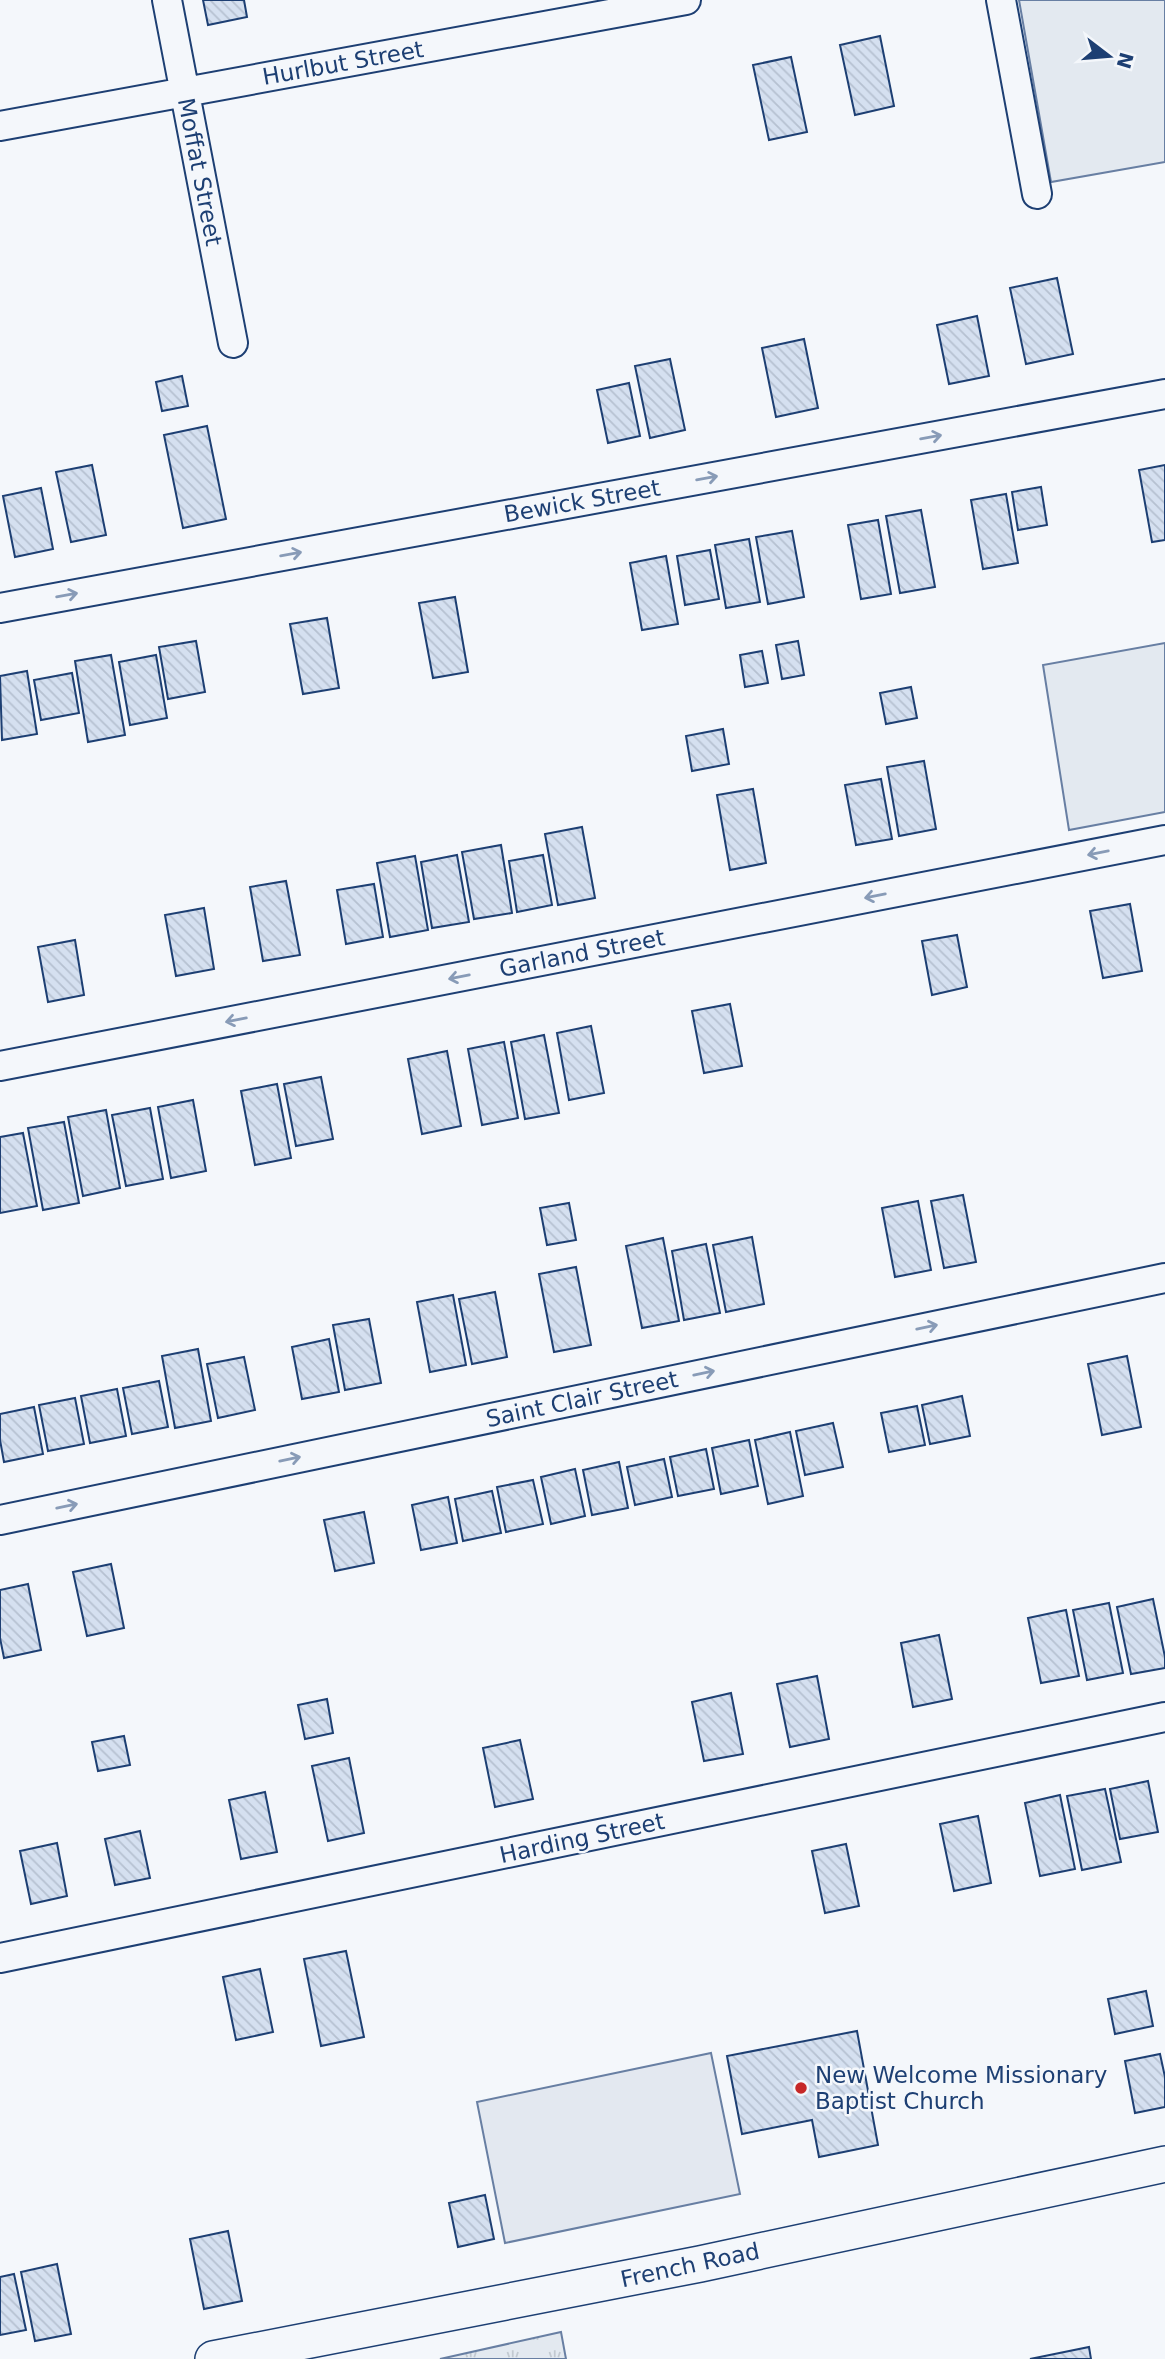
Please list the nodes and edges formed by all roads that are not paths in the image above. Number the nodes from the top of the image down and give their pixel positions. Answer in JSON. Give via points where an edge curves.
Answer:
{"nodes":[{"id":1,"x":167,"y":0,"type":"edge"},
{"id":2,"x":686,"y":0,"type":"edge"},
{"id":3,"x":1001,"y":0,"type":"edge"},
{"id":4,"x":184,"y":92,"type":"junction"},
{"id":5,"x":0,"y":126,"type":"edge"},
{"id":6,"x":1037,"y":194,"type":"dead end"},
{"id":7,"x":233,"y":343,"type":"dead end"},
{"id":8,"x":1165,"y":394,"type":"edge"},
{"id":9,"x":0,"y":608,"type":"edge"},
{"id":10,"x":1165,"y":840,"type":"edge"},
{"id":11,"x":0,"y":1066,"type":"edge"},
{"id":12,"x":1165,"y":1278,"type":"edge"},
{"id":13,"x":0,"y":1520,"type":"edge"},
{"id":14,"x":1165,"y":1717,"type":"edge"},
{"id":15,"x":0,"y":1958,"type":"edge"},
{"id":16,"x":1165,"y":2164,"type":"edge"},
{"id":17,"x":214,"y":2359,"type":"edge"}],
"edges":[{"from":1,"to":4,"type":"street","name":"Moffat Street"},
{"from":2,"to":4,"type":"street","name":"Hurlbut Street"},
{"from":3,"to":6,"type":"street"},
{"from":4,"to":5,"type":"street","name":"Hurlbut Street"},
{"from":4,"to":7,"type":"street","name":"Moffat Street"},
{"from":9,"to":8,"type":"street","name":"Bewick Street","one_way":true},
{"from":10,"to":11,"type":"street","name":"Garland Street","one_way":true},
{"from":13,"to":12,"type":"street","name":"Saint Clair Street","one_way":true},
{"from":14,"to":15,"type":"street","name":"Harding Street"},
{"from":16,"to":17,"type":"street","name":"French Road","via":[[699,2264]]}]}
